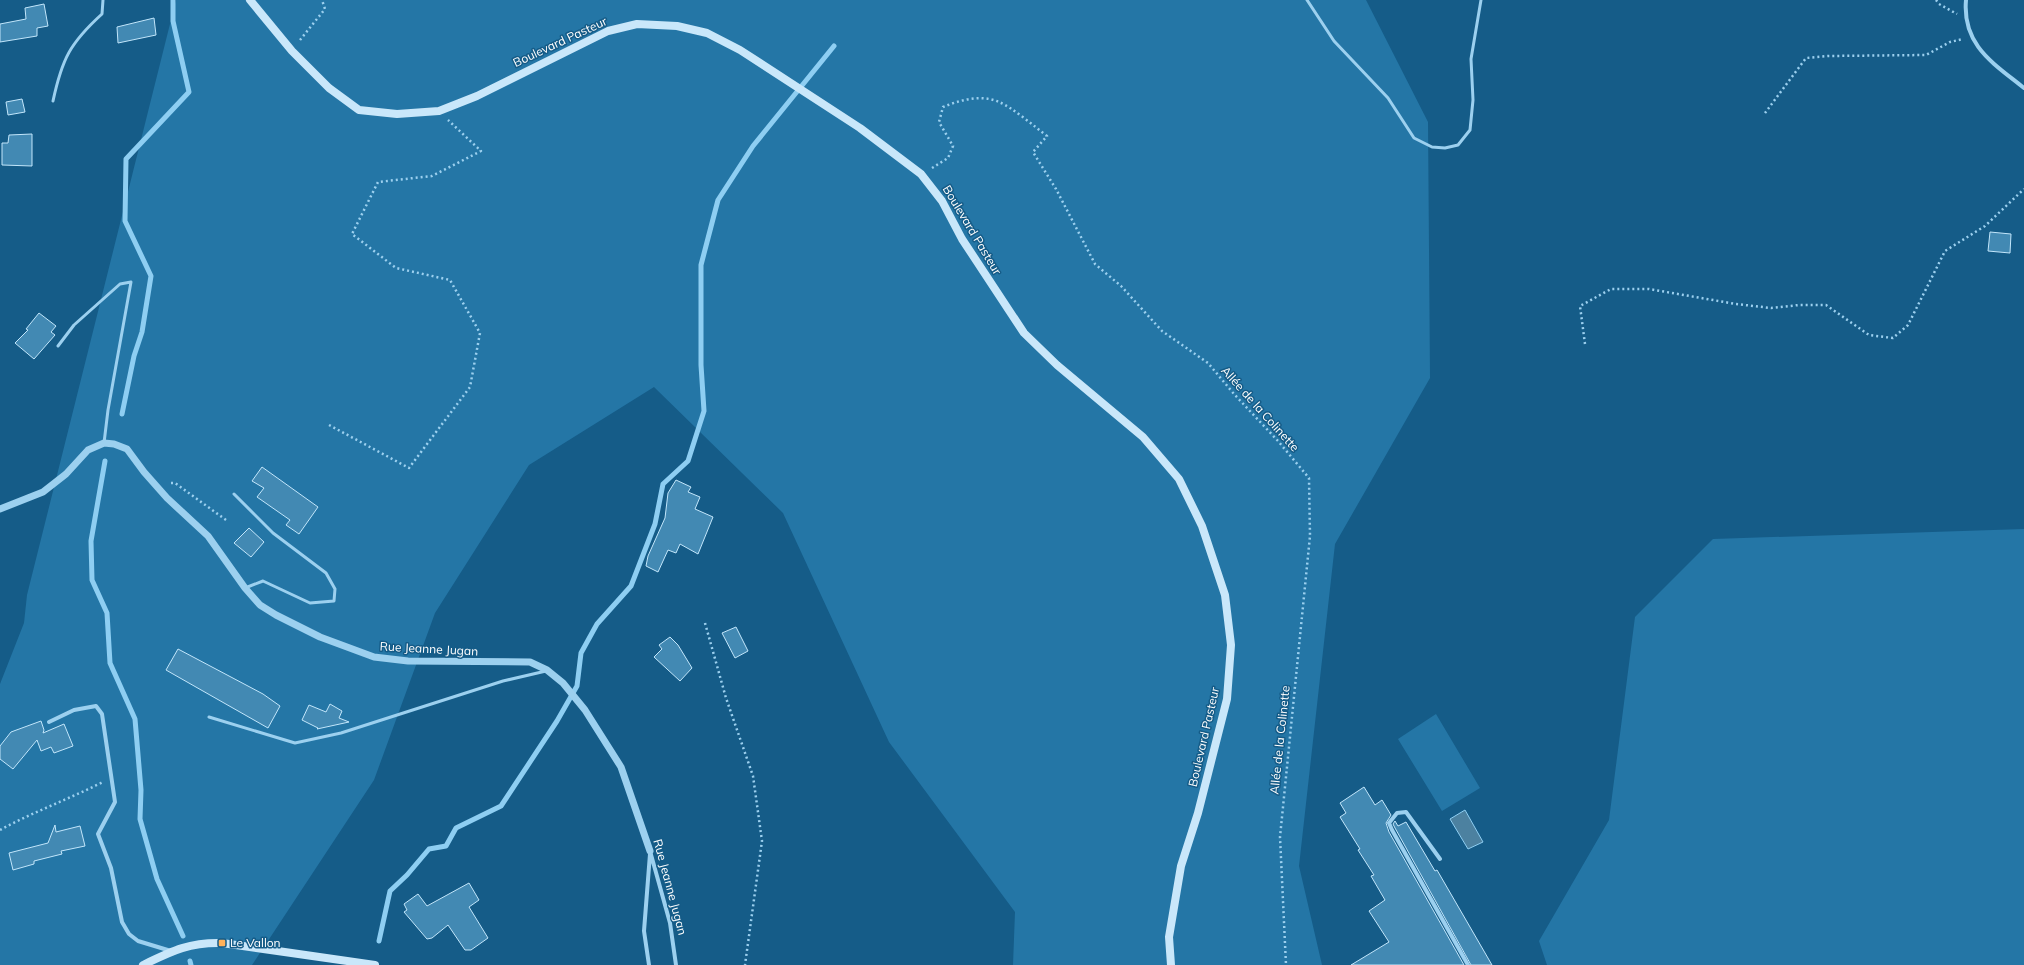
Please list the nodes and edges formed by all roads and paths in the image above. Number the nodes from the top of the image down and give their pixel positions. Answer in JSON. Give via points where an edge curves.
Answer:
{"nodes":[{"id":1,"x":103,"y":0,"type":"edge"},
{"id":2,"x":250,"y":0,"type":"edge"},
{"id":3,"x":322,"y":0,"type":"edge"},
{"id":4,"x":1307,"y":0,"type":"edge"},
{"id":5,"x":1481,"y":0,"type":"edge"},
{"id":6,"x":1936,"y":0,"type":"edge"},
{"id":7,"x":1966,"y":0,"type":"edge"},
{"id":8,"x":1967,"y":20,"type":"junction"},
{"id":9,"x":1971,"y":37,"type":"junction"},
{"id":10,"x":292,"y":51,"type":"junction"},
{"id":11,"x":2024,"y":88,"type":"edge"},
{"id":12,"x":53,"y":101,"type":"dead end"},
{"id":13,"x":439,"y":111,"type":"junction"},
{"id":14,"x":1765,"y":113,"type":"dead end"},
{"id":15,"x":921,"y":174,"type":"junction"},
{"id":16,"x":2024,"y":189,"type":"edge"},
{"id":17,"x":1585,"y":344,"type":"dead end"},
{"id":18,"x":58,"y":346,"type":"dead end"},
{"id":19,"x":329,"y":425,"type":"dead end"},
{"id":20,"x":104,"y":443,"type":"junction"},
{"id":21,"x":155,"y":485,"type":"junction"},
{"id":22,"x":234,"y":494,"type":"dead end"},
{"id":23,"x":0,"y":509,"type":"edge"},
{"id":24,"x":226,"y":520,"type":"dead end"},
{"id":25,"x":245,"y":588,"type":"junction"},
{"id":26,"x":705,"y":623,"type":"dead end"},
{"id":27,"x":547,"y":670,"type":"junction"},
{"id":28,"x":209,"y":717,"type":"dead end"},
{"id":29,"x":49,"y":722,"type":"dead end"},
{"id":30,"x":112,"y":778,"type":"junction"},
{"id":31,"x":0,"y":830,"type":"edge"},
{"id":32,"x":650,"y":851,"type":"junction"},
{"id":33,"x":1440,"y":859,"type":"dead end"},
{"id":34,"x":171,"y":951,"type":"junction"},
{"id":35,"x":143,"y":965,"type":"edge"},
{"id":36,"x":375,"y":965,"type":"edge"},
{"id":37,"x":649,"y":965,"type":"edge"},
{"id":38,"x":676,"y":965,"type":"edge"},
{"id":39,"x":746,"y":965,"type":"edge"},
{"id":40,"x":1171,"y":965,"type":"edge"},
{"id":41,"x":1286,"y":965,"type":"edge"},
{"id":42,"x":1468,"y":965,"type":"edge"}],
"edges":[{"from":1,"to":12,"type":"lane","via":[[102,14],[86,28],[67,54],[60,69]]},
{"from":2,"to":10,"type":"main road","name":"Boulevard Pasteur"},
{"from":3,"to":10,"type":"path","via":[[325,9]]},
{"from":4,"to":5,"type":"lane","via":[[1334,41],[1388,98],[1414,138],[1432,147],[1445,148],[1458,145],[1470,130],[1473,100],[1471,59]]},
{"from":6,"to":8,"type":"path"},
{"from":7,"to":8,"type":"street"},
{"from":8,"to":9,"type":"street"},
{"from":9,"to":11,"type":"street","via":[[1982,52]]},
{"from":9,"to":14,"type":"path","via":[[1950,42],[1926,55],[1806,58]]},
{"from":10,"to":13,"type":"main road","name":"Boulevard Pasteur","via":[[329,88],[359,110],[397,114]]},
{"from":13,"to":15,"type":"main road","name":"Boulevard Pasteur","via":[[477,96],[608,31],[637,24],[677,26],[707,33],[740,50],[860,128]]},
{"from":13,"to":19,"type":"path","via":[[481,151],[432,176],[378,182],[352,234],[396,268],[450,280],[480,333],[470,387],[409,468]]},
{"from":15,"to":40,"type":"main road","name":"Boulevard Pasteur","via":[[942,200],[962,239],[1024,333],[1057,365],[1143,437],[1179,479],[1202,526],[1225,595],[1231,645],[1227,699],[1182,866],[1169,937]]},
{"from":15,"to":41,"type":"path","name":"Allée de la Colinette","via":[[948,158],[953,146],[939,122],[943,108],[955,102],[973,98],[999,102],[1047,136],[1033,152],[1056,189],[1095,264],[1121,286],[1162,331],[1208,363],[1309,478],[1310,536],[1280,837]]},
{"from":16,"to":17,"type":"path","via":[[1985,226],[1945,251],[1908,325],[1893,338],[1869,336],[1826,305],[1771,308],[1649,289],[1611,289],[1580,306]]},
{"from":18,"to":20,"type":"lane","via":[[74,324],[120,284],[131,282]]},
{"from":20,"to":21,"type":"street","name":"Rue Jeanne Jugan","via":[[127,449]]},
{"from":20,"to":23,"type":"street","via":[[88,450],[66,474],[43,492]]},
{"from":21,"to":24,"type":"path","via":[[175,483]]},
{"from":21,"to":25,"type":"street","name":"Rue Jeanne Jugan","via":[[208,536]]},
{"from":22,"to":25,"type":"lane","via":[[272,533],[326,574],[335,589],[334,601],[310,603],[263,581]]},
{"from":25,"to":27,"type":"street","name":"Rue Jeanne Jugan","via":[[260,605],[276,615],[320,637],[374,657],[408,661],[530,662]]},
{"from":26,"to":39,"type":"path","via":[[726,698],[753,776],[762,841]]},
{"from":27,"to":28,"type":"lane","via":[[503,680],[341,733],[295,743]]},
{"from":27,"to":32,"type":"street","name":"Rue Jeanne Jugan","via":[[563,683],[585,710],[621,767]]},
{"from":29,"to":30,"type":"street","via":[[74,710],[96,706],[102,714]]},
{"from":30,"to":31,"type":"path"},
{"from":30,"to":34,"type":"street","via":[[115,802],[98,834],[111,868],[122,922],[129,934],[138,941]]},
{"from":32,"to":37,"type":"street","via":[[644,931]]},
{"from":32,"to":38,"type":"street","name":"Rue Jeanne Jugan","via":[[670,923]]},
{"from":33,"to":42,"type":"street","via":[[1406,812],[1397,813],[1389,823],[1392,830]]},
{"from":34,"to":35,"type":"main road"},
{"from":34,"to":36,"type":"main road","via":[[201,942],[222,943]]}]}
